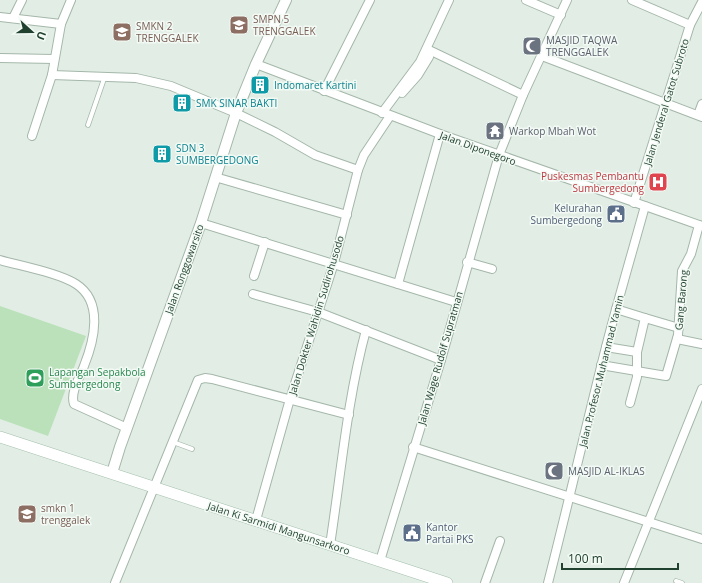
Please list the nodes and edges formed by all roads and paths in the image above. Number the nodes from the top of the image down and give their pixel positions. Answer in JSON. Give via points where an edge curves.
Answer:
{"nodes":[{"id":1,"x":22,"y":0,"type":"edge"},
{"id":2,"x":71,"y":0,"type":"edge"},
{"id":3,"x":286,"y":0,"type":"edge"},
{"id":4,"x":370,"y":0,"type":"edge"},
{"id":5,"x":449,"y":0,"type":"edge"},
{"id":6,"x":526,"y":0,"type":"edge"},
{"id":7,"x":567,"y":0,"type":"edge"},
{"id":8,"x":632,"y":0,"type":"edge"},
{"id":9,"x":701,"y":8,"type":"edge"},
{"id":10,"x":561,"y":15,"type":"junction"},
{"id":11,"x":0,"y":17,"type":"edge"},
{"id":12,"x":13,"y":18,"type":"junction"},
{"id":13,"x":61,"y":24,"type":"junction"},
{"id":14,"x":690,"y":25,"type":"junction"},
{"id":15,"x":430,"y":50,"type":"junction"},
{"id":16,"x":542,"y":56,"type":"junction"},
{"id":17,"x":0,"y":58,"type":"edge"},
{"id":18,"x":54,"y":59,"type":"junction"},
{"id":19,"x":256,"y":64,"type":"junction"},
{"id":20,"x":52,"y":75,"type":"junction"},
{"id":21,"x":105,"y":76,"type":"junction"},
{"id":22,"x":324,"y":91,"type":"junction"},
{"id":23,"x":523,"y":95,"type":"junction"},
{"id":24,"x":666,"y":103,"type":"junction"},
{"id":25,"x":702,"y":104,"type":"edge"},
{"id":26,"x":236,"y":113,"type":"junction"},
{"id":27,"x":386,"y":114,"type":"junction"},
{"id":28,"x":700,"y":116,"type":"edge"},
{"id":29,"x":88,"y":125,"type":"dead end"},
{"id":30,"x":440,"y":134,"type":"junction"},
{"id":31,"x":32,"y":136,"type":"dead end"},
{"id":32,"x":499,"y":155,"type":"junction"},
{"id":33,"x":358,"y":170,"type":"junction"},
{"id":34,"x":215,"y":177,"type":"junction"},
{"id":35,"x":634,"y":203,"type":"junction"},
{"id":36,"x":645,"y":206,"type":"junction"},
{"id":37,"x":347,"y":214,"type":"junction"},
{"id":38,"x":201,"y":223,"type":"junction"},
{"id":39,"x":700,"y":226,"type":"edge"},
{"id":40,"x":265,"y":242,"type":"junction"},
{"id":41,"x":0,"y":260,"type":"edge"},
{"id":42,"x":467,"y":262,"type":"junction"},
{"id":43,"x":334,"y":263,"type":"junction"},
{"id":44,"x":492,"y":270,"type":"dead end"},
{"id":45,"x":254,"y":276,"type":"dead end"},
{"id":46,"x":398,"y":284,"type":"junction"},
{"id":47,"x":253,"y":294,"type":"dead end"},
{"id":48,"x":456,"y":302,"type":"junction"},
{"id":49,"x":616,"y":309,"type":"junction"},
{"id":50,"x":318,"y":312,"type":"junction"},
{"id":51,"x":645,"y":318,"type":"junction"},
{"id":52,"x":679,"y":328,"type":"junction"},
{"id":53,"x":366,"y":330,"type":"junction"},
{"id":54,"x":677,"y":339,"type":"junction"},
{"id":55,"x":702,"y":344,"type":"edge"},
{"id":56,"x":606,"y":347,"type":"junction"},
{"id":57,"x":637,"y":352,"type":"junction"},
{"id":58,"x":440,"y":360,"type":"junction"},
{"id":59,"x":601,"y":365,"type":"junction"},
{"id":60,"x":638,"y":371,"type":"junction"},
{"id":61,"x":702,"y":390,"type":"edge"},
{"id":62,"x":290,"y":399,"type":"junction"},
{"id":63,"x":630,"y":403,"type":"dead end"},
{"id":64,"x":349,"y":415,"type":"junction"},
{"id":65,"x":127,"y":428,"type":"junction"},
{"id":66,"x":0,"y":437,"type":"edge"},
{"id":67,"x":173,"y":442,"type":"junction"},
{"id":68,"x":414,"y":448,"type":"junction"},
{"id":69,"x":192,"y":449,"type":"dead end"},
{"id":70,"x":109,"y":472,"type":"junction"},
{"id":71,"x":155,"y":488,"type":"junction"},
{"id":72,"x":570,"y":498,"type":"junction"},
{"id":73,"x":256,"y":520,"type":"junction"},
{"id":74,"x":648,"y":522,"type":"junction"},
{"id":75,"x":702,"y":539,"type":"edge"},
{"id":76,"x":500,"y":541,"type":"dead end"},
{"id":77,"x":330,"y":545,"type":"junction"},
{"id":78,"x":380,"y":561,"type":"junction"},
{"id":79,"x":676,"y":581,"type":"dead end"},
{"id":80,"x":115,"y":583,"type":"edge"},
{"id":81,"x":447,"y":583,"type":"edge"},
{"id":82,"x":485,"y":583,"type":"edge"},
{"id":83,"x":548,"y":583,"type":"edge"},
{"id":84,"x":624,"y":583,"type":"edge"},
{"id":85,"x":682,"y":583,"type":"edge"}],
"edges":[{"from":1,"to":12,"type":"street"},
{"from":2,"to":13,"type":"street"},
{"from":3,"to":19,"type":"street","name":"Jalan Ronggowarsito"},
{"from":4,"to":22,"type":"street"},
{"from":5,"to":15,"type":"street","name":"Jalan Dokter Wahidin Sudirohusodo"},
{"from":6,"to":10,"type":"street"},
{"from":7,"to":10,"type":"street","name":"Jalan Wage Rudolf Supratman"},
{"from":8,"to":14,"type":"street"},
{"from":9,"to":14,"type":"street","name":"Jalan Jenderal Gatot Subroto"},
{"from":10,"to":16,"type":"street","name":"Jalan Wage Rudolf Supratman"},
{"from":11,"to":12,"type":"street"},
{"from":12,"to":13,"type":"street"},
{"from":13,"to":18,"type":"street"},
{"from":14,"to":24,"type":"street","name":"Jalan Jenderal Gatot Subroto"},
{"from":15,"to":23,"type":"street"},
{"from":15,"to":27,"type":"street","name":"Jalan Dokter Wahidin Sudirohusodo","via":[[424,67]]},
{"from":16,"to":23,"type":"street","name":"Jalan Wage Rudolf Supratman"},
{"from":16,"to":24,"type":"street"},
{"from":17,"to":18,"type":"street"},
{"from":18,"to":20,"type":"street"},
{"from":19,"to":22,"type":"street","name":"Jalan Diponegoro"},
{"from":19,"to":26,"type":"street","name":"Jalan Ronggowarsito"},
{"from":20,"to":21,"type":"street"},
{"from":20,"to":31,"type":"street"},
{"from":21,"to":26,"type":"street","via":[[136,78],[177,88]]},
{"from":21,"to":29,"type":"lane"},
{"from":22,"to":27,"type":"street","name":"Jalan Diponegoro"},
{"from":23,"to":32,"type":"street","name":"Jalan Wage Rudolf Supratman"},
{"from":24,"to":28,"type":"street"},
{"from":24,"to":35,"type":"street","name":"Jalan Jenderal Gatot Subroto"},
{"from":25,"to":28,"type":"street"},
{"from":26,"to":33,"type":"street","via":[[315,155]]},
{"from":26,"to":34,"type":"street","name":"Jalan Ronggowarsito"},
{"from":27,"to":30,"type":"street","name":"Jalan Diponegoro"},
{"from":27,"to":33,"type":"street","name":"Jalan Dokter Wahidin Sudirohusodo"},
{"from":30,"to":32,"type":"street","name":"Jalan Diponegoro"},
{"from":30,"to":46,"type":"street"},
{"from":32,"to":35,"type":"street","name":"Jalan Diponegoro"},
{"from":32,"to":42,"type":"street","name":"Jalan Wage Rudolf Supratman"},
{"from":33,"to":37,"type":"street","name":"Jalan Dokter Wahidin Sudirohusodo"},
{"from":34,"to":37,"type":"street"},
{"from":34,"to":38,"type":"street","name":"Jalan Ronggowarsito"},
{"from":35,"to":36,"type":"street","name":"Jalan Diponegoro"},
{"from":36,"to":39,"type":"street","name":"Jalan Diponegoro"},
{"from":36,"to":49,"type":"street","name":"Jalan Profesor Muhammad Yamin"},
{"from":37,"to":43,"type":"street","name":"Jalan Dokter Wahidin Sudirohusodo"},
{"from":38,"to":40,"type":"street"},
{"from":38,"to":65,"type":"street","name":"Jalan Ronggowarsito"},
{"from":39,"to":52,"type":"street","name":"Gang Barong","via":[[691,254],[682,271]]},
{"from":40,"to":43,"type":"street"},
{"from":40,"to":45,"type":"street"},
{"from":41,"to":65,"type":"street","via":[[66,279],[86,292],[91,303],[95,328],[73,395],[74,404]]},
{"from":42,"to":44,"type":"street"},
{"from":42,"to":48,"type":"street","name":"Jalan Wage Rudolf Supratman"},
{"from":43,"to":46,"type":"street"},
{"from":43,"to":50,"type":"street","name":"Jalan Dokter Wahidin Sudirohusodo"},
{"from":46,"to":48,"type":"street"},
{"from":47,"to":50,"type":"street"},
{"from":48,"to":58,"type":"street","name":"Jalan Wage Rudolf Supratman"},
{"from":49,"to":51,"type":"street"},
{"from":49,"to":56,"type":"street","name":"Jalan Profesor Muhammad Yamin"},
{"from":50,"to":53,"type":"street"},
{"from":50,"to":62,"type":"street","name":"Jalan Dokter Wahidin Sudirohusodo"},
{"from":51,"to":52,"type":"street"},
{"from":51,"to":57,"type":"street"},
{"from":52,"to":54,"type":"street","name":"Gang Barong"},
{"from":53,"to":58,"type":"street"},
{"from":53,"to":64,"type":"street"},
{"from":54,"to":55,"type":"street"},
{"from":54,"to":60,"type":"street","name":"Gang Barong","via":[[666,376]]},
{"from":56,"to":57,"type":"street"},
{"from":56,"to":59,"type":"street","name":"Jalan Profesor Muhammad Yamin"},
{"from":57,"to":60,"type":"street"},
{"from":58,"to":68,"type":"street","name":"Jalan Wage Rudolf Supratman"},
{"from":59,"to":60,"type":"street"},
{"from":59,"to":72,"type":"street","name":"Jalan Profesor Muhammad Yamin"},
{"from":60,"to":63,"type":"street"},
{"from":61,"to":74,"type":"street"},
{"from":62,"to":64,"type":"street"},
{"from":62,"to":67,"type":"street","via":[[201,378],[195,386]]},
{"from":62,"to":73,"type":"street","name":"Jalan Dokter Wahidin Sudirohusodo"},
{"from":64,"to":77,"type":"street"},
{"from":65,"to":70,"type":"street","name":"Jalan Ronggowarsito"},
{"from":66,"to":70,"type":"main road","name":"Jalan Ki Sarmidi Mangunsarkoro"},
{"from":67,"to":69,"type":"lane"},
{"from":67,"to":71,"type":"street"},
{"from":68,"to":72,"type":"street"},
{"from":68,"to":78,"type":"street","name":"Jalan Wage Rudolf Supratman"},
{"from":70,"to":71,"type":"main road","name":"Jalan Ki Sarmidi Mangunsarkoro"},
{"from":71,"to":73,"type":"main road","name":"Jalan Ki Sarmidi Mangunsarkoro"},
{"from":71,"to":80,"type":"street"},
{"from":72,"to":74,"type":"street"},
{"from":72,"to":83,"type":"street","name":"Jalan Profesor Muhammad Yamin"},
{"from":73,"to":77,"type":"main road","name":"Jalan Ki Sarmidi Mangunsarkoro"},
{"from":74,"to":75,"type":"street"},
{"from":74,"to":84,"type":"street"},
{"from":76,"to":82,"type":"street"},
{"from":77,"to":78,"type":"main road","name":"Jalan Ki Sarmidi Mangunsarkoro"},
{"from":78,"to":81,"type":"main road","name":"Jalan Ki Sarmidi Mangunsarkoro"},
{"from":79,"to":85,"type":"lane"}]}
